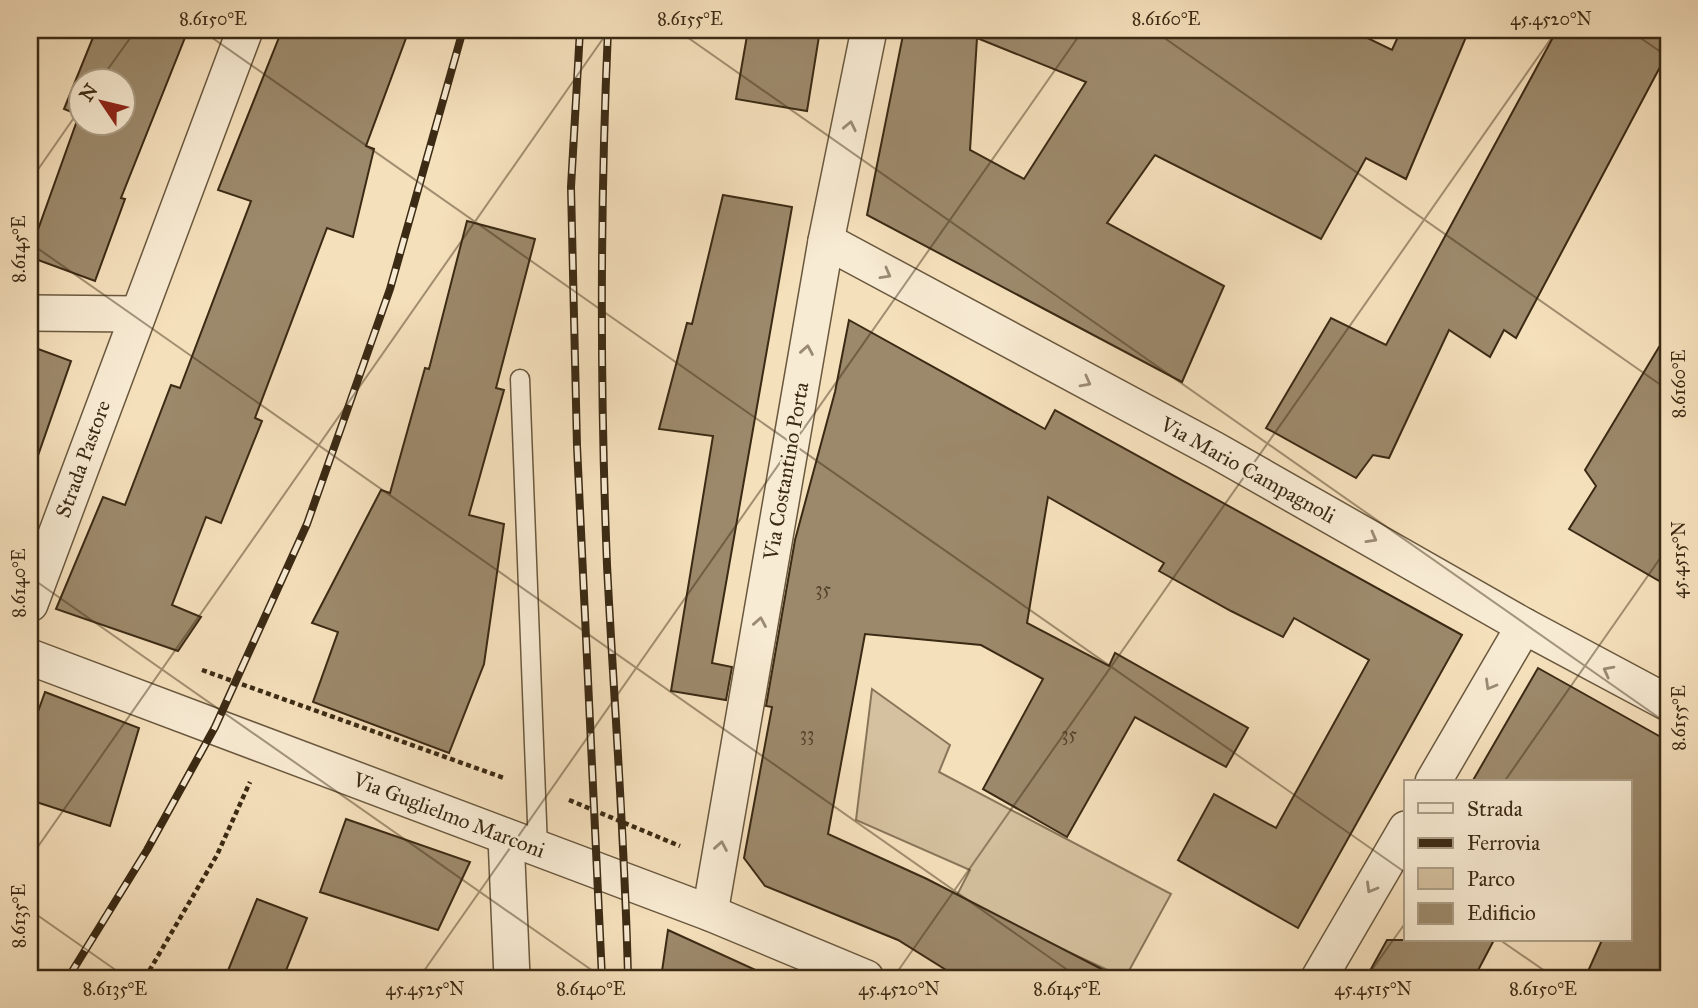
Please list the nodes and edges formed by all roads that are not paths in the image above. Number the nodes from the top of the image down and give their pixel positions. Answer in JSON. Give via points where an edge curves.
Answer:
{"nodes":[{"id":1,"x":245,"y":30,"type":"edge"},
{"id":2,"x":869,"y":30,"type":"edge"},
{"id":3,"x":826,"y":242,"type":"junction"},
{"id":4,"x":30,"y":313,"type":"edge"},
{"id":5,"x":136,"y":314,"type":"junction"},
{"id":6,"x":520,"y":379,"type":"dead end"},
{"id":7,"x":30,"y":604,"type":"edge"},
{"id":8,"x":1524,"y":626,"type":"junction"},
{"id":9,"x":30,"y":657,"type":"edge"},
{"id":10,"x":1668,"y":703,"type":"edge"},
{"id":11,"x":1434,"y":780,"type":"edge"},
{"id":12,"x":1404,"y":832,"type":"edge"},
{"id":13,"x":522,"y":843,"type":"junction"},
{"id":14,"x":710,"y":914,"type":"junction"},
{"id":15,"x":512,"y":978,"type":"edge"},
{"id":16,"x":866,"y":978,"type":"edge"},
{"id":17,"x":1319,"y":978,"type":"edge"}],
"edges":[{"from":1,"to":5,"type":"street","name":"Strada Pastore"},
{"from":3,"to":2,"type":"street","name":"Via Costantino Porta","one_way":true},
{"from":3,"to":8,"type":"street","name":"Via Mario Campagnoli","one_way":true,"via":[[1227,457]]},
{"from":14,"to":3,"type":"street","name":"Via Costantino Porta","one_way":true},
{"from":4,"to":5,"type":"street"},
{"from":5,"to":7,"type":"street","name":"Strada Pastore"},
{"from":6,"to":13,"type":"lane","via":[[536,789]]},
{"from":10,"to":8,"type":"street","name":"Via Mario Campagnoli","one_way":true},
{"from":8,"to":11,"type":"street","one_way":true},
{"from":9,"to":13,"type":"street","name":"Via Guglielmo Marconi"},
{"from":12,"to":17,"type":"street","one_way":true},
{"from":13,"to":14,"type":"street","name":"Via Guglielmo Marconi"},
{"from":13,"to":15,"type":"street"},
{"from":14,"to":16,"type":"street","name":"Via Guglielmo Marconi"}]}
